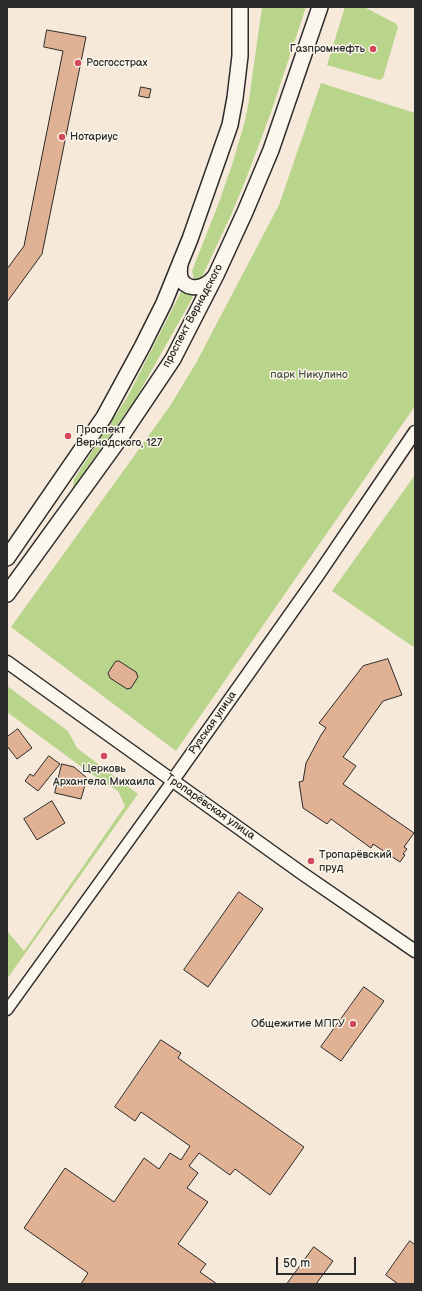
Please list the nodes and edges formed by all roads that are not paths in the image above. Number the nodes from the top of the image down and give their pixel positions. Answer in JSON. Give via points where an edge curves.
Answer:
{"nodes":[{"id":1,"x":240,"y":7,"type":"edge"},
{"id":2,"x":246,"y":7,"type":"edge"},
{"id":3,"x":320,"y":7,"type":"edge"},
{"id":4,"x":240,"y":56,"type":"junction"},
{"id":5,"x":181,"y":260,"type":"junction"},
{"id":6,"x":216,"y":275,"type":"junction"},
{"id":7,"x":415,"y":432,"type":"edge"},
{"id":8,"x":7,"y":558,"type":"edge"},
{"id":9,"x":7,"y":594,"type":"edge"},
{"id":10,"x":7,"y":662,"type":"edge"},
{"id":11,"x":173,"y":780,"type":"junction"},
{"id":12,"x":415,"y":951,"type":"edge"},
{"id":13,"x":7,"y":1010,"type":"edge"}],
"edges":[{"from":1,"to":4,"type":"main road"},
{"from":2,"to":4,"type":"main road"},
{"from":3,"to":6,"type":"main road","name":"проспект Вернадского","via":[[271,150]]},
{"from":4,"to":5,"type":"main road","via":[[230,125]]},
{"from":5,"to":6,"type":"main road","via":[[181,279],[185,284],[199,287]]},
{"from":5,"to":8,"type":"main road","via":[[161,309],[104,417]]},
{"from":6,"to":9,"type":"main road","name":"проспект Вернадского","via":[[169,365],[115,445]]},
{"from":7,"to":11,"type":"street","name":"Рузская улица","via":[[318,575]]},
{"from":10,"to":11,"type":"street","name":"Тропарёвская улица"},
{"from":11,"to":12,"type":"street","name":"Тропарёвская улица"},
{"from":11,"to":13,"type":"street","name":"Рузская улица"}]}
